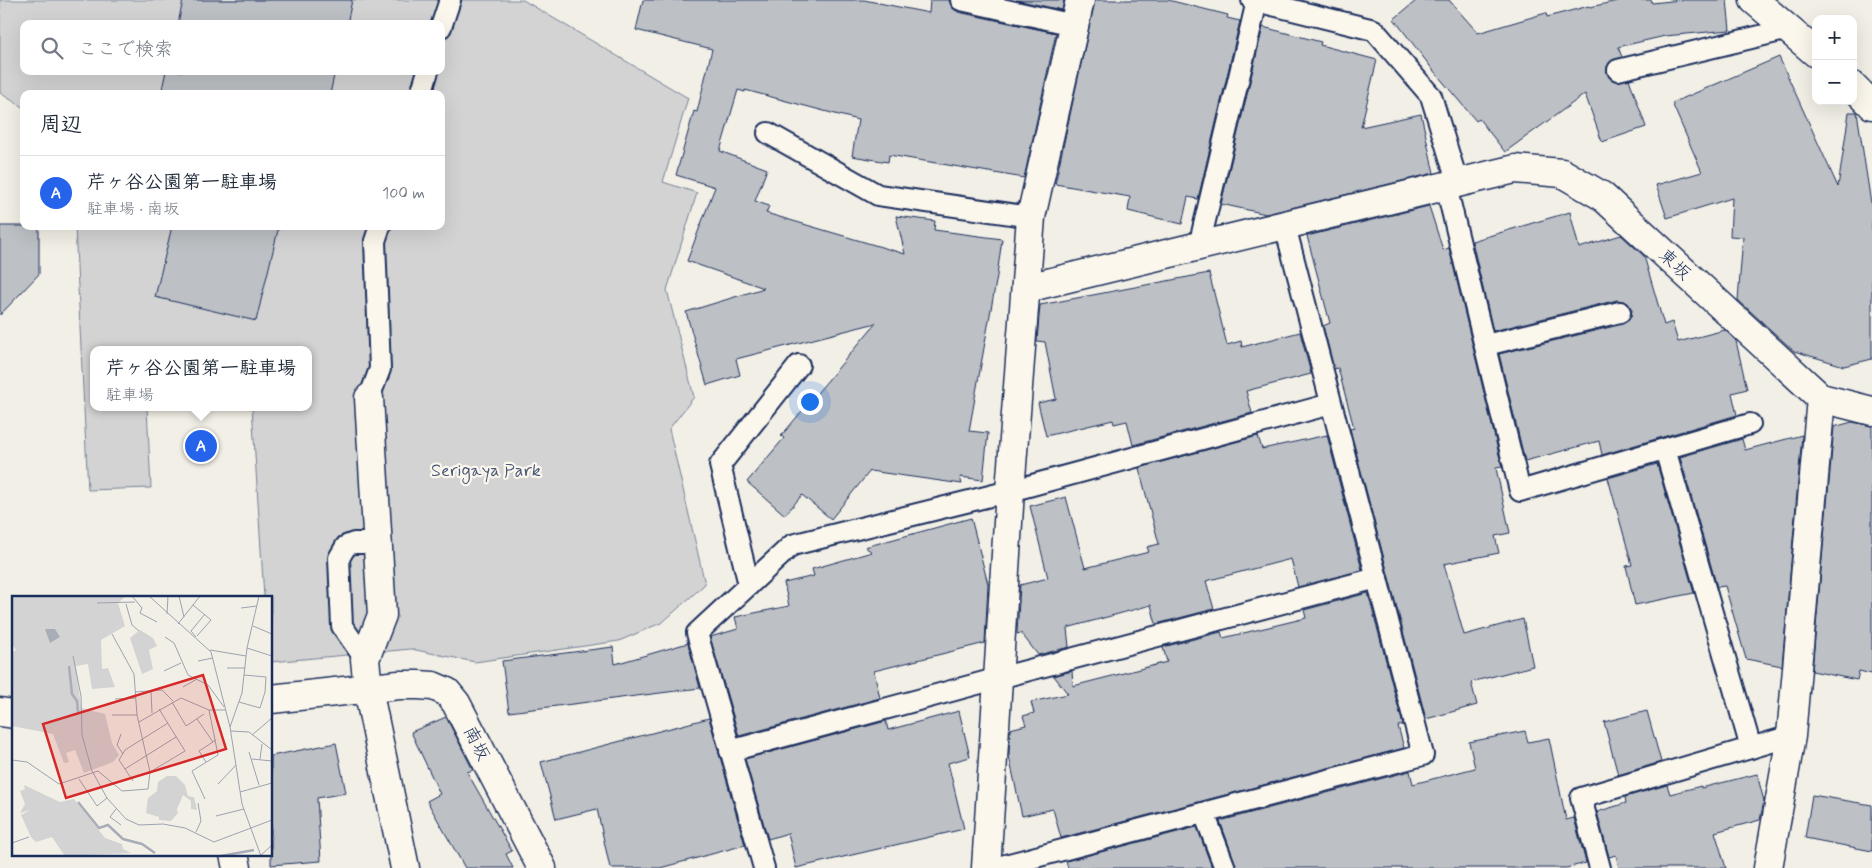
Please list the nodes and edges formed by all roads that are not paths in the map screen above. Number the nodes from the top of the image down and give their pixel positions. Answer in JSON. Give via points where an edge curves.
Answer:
{"nodes":[{"id":1,"x":450,"y":0,"type":"edge"},
{"id":2,"x":963,"y":0,"type":"edge"},
{"id":3,"x":1754,"y":0,"type":"edge"},
{"id":4,"x":1255,"y":1,"type":"edge"},
{"id":5,"x":1077,"y":12,"type":"edge"},
{"id":6,"x":443,"y":20,"type":"edge"},
{"id":7,"x":1789,"y":29,"type":"junction"},
{"id":8,"x":1812,"y":49,"type":"edge"},
{"id":9,"x":1618,"y":70,"type":"dead end"},
{"id":10,"x":427,"y":75,"type":"edge"},
{"id":11,"x":422,"y":90,"type":"edge"},
{"id":12,"x":1857,"y":90,"type":"edge"},
{"id":13,"x":1872,"y":105,"type":"edge"},
{"id":14,"x":768,"y":133,"type":"dead end"},
{"id":15,"x":1452,"y":185,"type":"junction"},
{"id":16,"x":1031,"y":217,"type":"junction"},
{"id":17,"x":1285,"y":226,"type":"junction"},
{"id":18,"x":379,"y":230,"type":"edge"},
{"id":19,"x":1200,"y":246,"type":"junction"},
{"id":20,"x":1027,"y":288,"type":"junction"},
{"id":21,"x":1620,"y":312,"type":"dead end"},
{"id":22,"x":1486,"y":345,"type":"junction"},
{"id":23,"x":799,"y":365,"type":"dead end"},
{"id":24,"x":370,"y":398,"type":"joint"},
{"id":25,"x":1821,"y":398,"type":"junction"},
{"id":26,"x":1331,"y":404,"type":"junction"},
{"id":27,"x":1872,"y":412,"type":"edge"},
{"id":28,"x":1750,"y":424,"type":"dead end"},
{"id":29,"x":1665,"y":449,"type":"junction"},
{"id":30,"x":1010,"y":491,"type":"junction"},
{"id":31,"x":378,"y":542,"type":"junction"},
{"id":32,"x":1377,"y":578,"type":"junction"},
{"id":33,"x":750,"y":585,"type":"junction"},
{"id":34,"x":365,"y":659,"type":"junction"},
{"id":35,"x":999,"y":678,"type":"junction"},
{"id":36,"x":368,"y":689,"type":"junction"},
{"id":37,"x":272,"y":699,"type":"edge"},
{"id":38,"x":1791,"y":736,"type":"junction"},
{"id":39,"x":1751,"y":748,"type":"junction"},
{"id":40,"x":730,"y":752,"type":"junction"},
{"id":41,"x":1204,"y":813,"type":"junction"},
{"id":42,"x":405,"y":868,"type":"edge"},
{"id":43,"x":542,"y":868,"type":"edge"},
{"id":44,"x":764,"y":868,"type":"edge"},
{"id":45,"x":986,"y":868,"type":"edge"},
{"id":46,"x":994,"y":868,"type":"edge"},
{"id":47,"x":1225,"y":868,"type":"edge"},
{"id":48,"x":1600,"y":868,"type":"edge"},
{"id":49,"x":1768,"y":868,"type":"edge"}],
"edges":[{"from":1,"to":6,"type":"lane"},
{"from":2,"to":5,"type":"lane"},
{"from":3,"to":7,"type":"street"},
{"from":4,"to":15,"type":"lane","via":[[1374,30],[1431,96]]},
{"from":4,"to":19,"type":"lane"},
{"from":5,"to":16,"type":"street"},
{"from":7,"to":8,"type":"street"},
{"from":7,"to":9,"type":"lane"},
{"from":10,"to":11,"type":"lane"},
{"from":12,"to":13,"type":"street"},
{"from":14,"to":16,"type":"lane","via":[[878,195]]},
{"from":15,"to":17,"type":"street","name":"東坂"},
{"from":15,"to":22,"type":"lane"},
{"from":15,"to":25,"type":"street","name":"東坂","via":[[1515,169],[1562,173],[1570,177],[1602,196]]},
{"from":16,"to":20,"type":"street"},
{"from":17,"to":19,"type":"street","name":"東坂"},
{"from":17,"to":26,"type":"lane"},
{"from":18,"to":24,"type":"lane","via":[[375,241],[380,369]]},
{"from":19,"to":20,"type":"street","name":"東坂"},
{"from":20,"to":30,"type":"street"},
{"from":21,"to":22,"type":"lane"},
{"from":22,"to":29,"type":"lane","via":[[1520,491]]},
{"from":23,"to":33,"type":"lane","via":[[720,465]]},
{"from":24,"to":31,"type":"street"},
{"from":25,"to":27,"type":"street","name":"東坂"},
{"from":25,"to":38,"type":"street"},
{"from":26,"to":30,"type":"lane"},
{"from":26,"to":32,"type":"lane"},
{"from":28,"to":29,"type":"lane"},
{"from":29,"to":39,"type":"lane"},
{"from":30,"to":33,"type":"lane","via":[[792,545]]},
{"from":30,"to":35,"type":"street"},
{"from":31,"to":34,"type":"street","via":[[382,615]]},
{"from":31,"to":34,"type":"lane","via":[[346,546],[339,558],[342,626]]},
{"from":32,"to":35,"type":"lane"},
{"from":32,"to":41,"type":"lane","via":[[1423,755]]},
{"from":33,"to":40,"type":"lane","via":[[697,633]]},
{"from":34,"to":36,"type":"street"},
{"from":35,"to":40,"type":"lane"},
{"from":35,"to":45,"type":"street"},
{"from":36,"to":37,"type":"street","name":"南坂"},
{"from":36,"to":42,"type":"street"},
{"from":36,"to":43,"type":"street","name":"南坂","via":[[433,686],[447,692],[456,703]]},
{"from":38,"to":39,"type":"lane"},
{"from":38,"to":49,"type":"street"},
{"from":39,"to":48,"type":"lane","via":[[1581,798]]},
{"from":40,"to":44,"type":"lane"},
{"from":41,"to":46,"type":"lane"},
{"from":41,"to":47,"type":"lane"}]}
